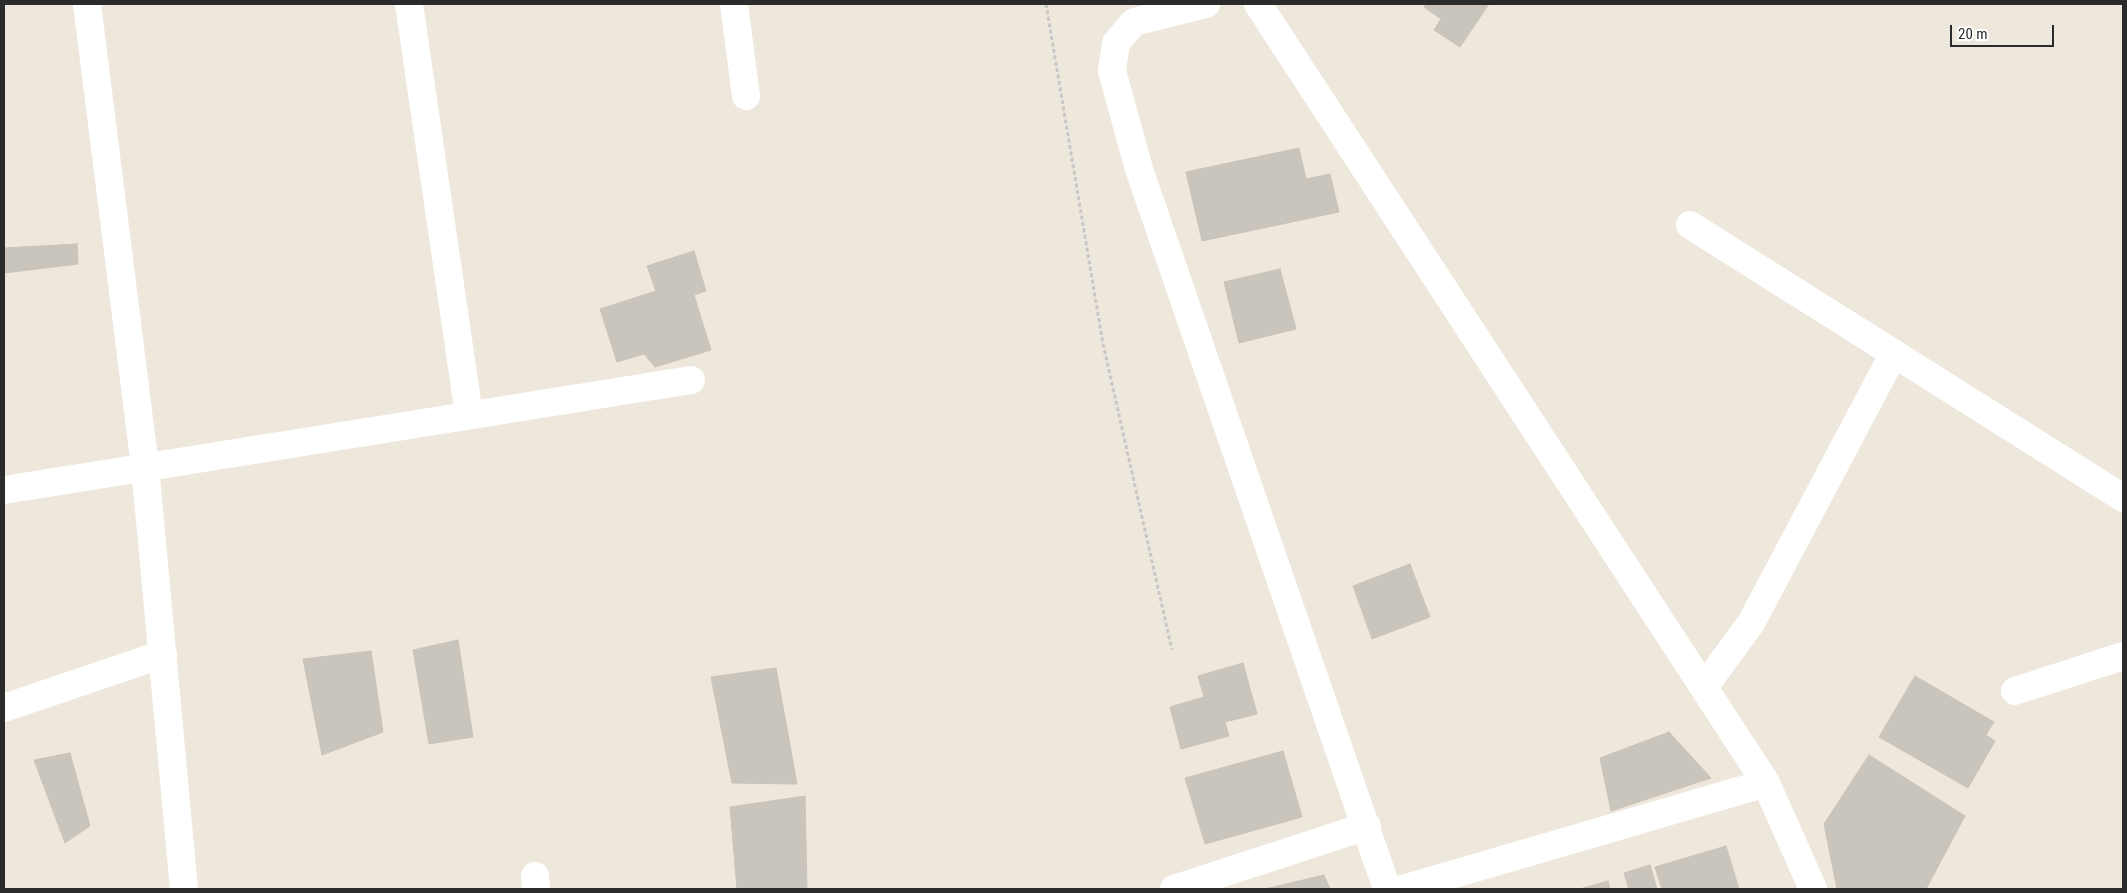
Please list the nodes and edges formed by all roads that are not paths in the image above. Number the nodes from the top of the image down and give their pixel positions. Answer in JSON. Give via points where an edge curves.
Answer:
{"nodes":[{"id":1,"x":87,"y":4,"type":"edge"},
{"id":2,"x":409,"y":4,"type":"edge"},
{"id":3,"x":734,"y":4,"type":"edge"},
{"id":4,"x":1206,"y":4,"type":"edge"},
{"id":5,"x":1258,"y":4,"type":"edge"},
{"id":6,"x":746,"y":96,"type":"dead end"},
{"id":7,"x":1690,"y":225,"type":"dead end"},
{"id":8,"x":1894,"y":353,"type":"junction"},
{"id":9,"x":691,"y":380,"type":"dead end"},
{"id":10,"x":469,"y":416,"type":"junction"},
{"id":11,"x":145,"y":467,"type":"junction"},
{"id":12,"x":4,"y":490,"type":"edge"},
{"id":13,"x":2123,"y":498,"type":"edge"},
{"id":14,"x":163,"y":654,"type":"junction"},
{"id":15,"x":2123,"y":656,"type":"edge"},
{"id":16,"x":1704,"y":687,"type":"junction"},
{"id":17,"x":2015,"y":691,"type":"dead end"},
{"id":18,"x":4,"y":708,"type":"edge"},
{"id":19,"x":1766,"y":783,"type":"junction"},
{"id":20,"x":1366,"y":826,"type":"junction"},
{"id":21,"x":184,"y":889,"type":"edge"},
{"id":22,"x":1174,"y":889,"type":"edge"},
{"id":23,"x":1387,"y":889,"type":"edge"},
{"id":24,"x":1403,"y":889,"type":"edge"},
{"id":25,"x":1813,"y":889,"type":"edge"}],
"edges":[{"from":1,"to":11,"type":"street"},
{"from":2,"to":10,"type":"street"},
{"from":3,"to":6,"type":"street"},
{"from":4,"to":20,"type":"street","via":[[1134,22],[1116,43],[1112,71],[1139,169]]},
{"from":5,"to":16,"type":"street"},
{"from":7,"to":8,"type":"street"},
{"from":8,"to":13,"type":"street"},
{"from":8,"to":16,"type":"street","via":[[1752,623]]},
{"from":9,"to":10,"type":"street"},
{"from":10,"to":11,"type":"street"},
{"from":11,"to":12,"type":"street"},
{"from":11,"to":14,"type":"street"},
{"from":14,"to":18,"type":"street"},
{"from":14,"to":21,"type":"street"},
{"from":15,"to":17,"type":"street"},
{"from":16,"to":19,"type":"street"},
{"from":19,"to":24,"type":"street"},
{"from":19,"to":25,"type":"street"},
{"from":20,"to":22,"type":"street"},
{"from":20,"to":23,"type":"street"}]}
